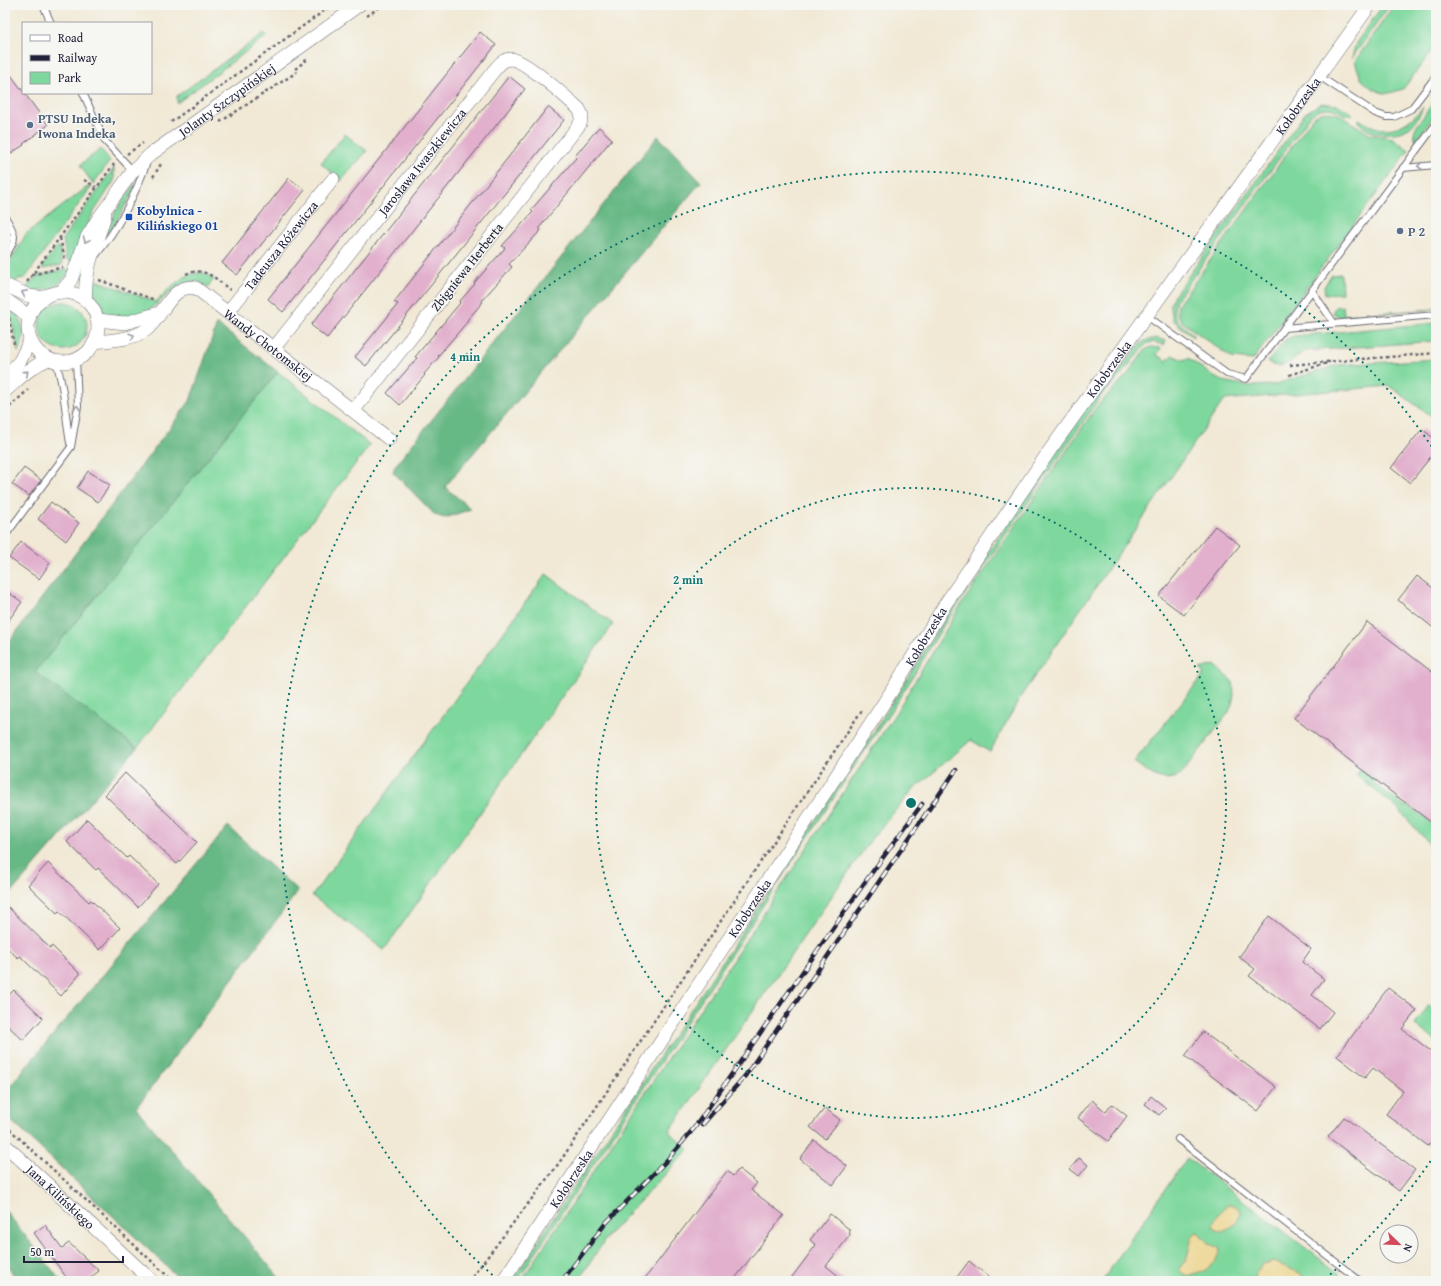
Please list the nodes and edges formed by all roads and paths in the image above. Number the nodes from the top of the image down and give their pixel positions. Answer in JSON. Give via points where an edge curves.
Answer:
{"nodes":[{"id":1,"x":43,"y":5,"type":"edge"},
{"id":2,"x":332,"y":5,"type":"edge"},
{"id":3,"x":359,"y":5,"type":"edge"},
{"id":4,"x":1370,"y":5,"type":"edge"},
{"id":5,"x":51,"y":22,"type":"edge"},
{"id":6,"x":278,"y":44,"type":"dead end"},
{"id":7,"x":297,"y":72,"type":"dead end"},
{"id":8,"x":1319,"y":76,"type":"junction"},
{"id":9,"x":1436,"y":76,"type":"edge"},
{"id":10,"x":83,"y":94,"type":"edge"},
{"id":11,"x":580,"y":124,"type":"joint"},
{"id":12,"x":1436,"y":124,"type":"edge"},
{"id":13,"x":214,"y":126,"type":"dead end"},
{"id":14,"x":151,"y":154,"type":"junction"},
{"id":15,"x":164,"y":162,"type":"dead end"},
{"id":16,"x":1436,"y":165,"type":"edge"},
{"id":17,"x":1403,"y":168,"type":"junction"},
{"id":18,"x":133,"y":171,"type":"junction"},
{"id":19,"x":333,"y":179,"type":"dead end"},
{"id":20,"x":84,"y":180,"type":"dead end"},
{"id":21,"x":151,"y":180,"type":"dead end"},
{"id":22,"x":96,"y":187,"type":"dead end"},
{"id":23,"x":107,"y":208,"type":"junction"},
{"id":24,"x":5,"y":217,"type":"edge"},
{"id":25,"x":60,"y":237,"type":"dead end"},
{"id":26,"x":5,"y":256,"type":"edge"},
{"id":27,"x":91,"y":261,"type":"junction"},
{"id":28,"x":32,"y":276,"type":"dead end"},
{"id":29,"x":5,"y":285,"type":"edge"},
{"id":30,"x":1312,"y":291,"type":"junction"},
{"id":31,"x":61,"y":292,"type":"junction"},
{"id":32,"x":43,"y":298,"type":"junction"},
{"id":33,"x":5,"y":299,"type":"edge"},
{"id":34,"x":86,"y":300,"type":"junction"},
{"id":35,"x":228,"y":312,"type":"junction"},
{"id":36,"x":159,"y":313,"type":"junction"},
{"id":37,"x":1436,"y":315,"type":"edge"},
{"id":38,"x":1147,"y":316,"type":"junction"},
{"id":39,"x":29,"y":319,"type":"junction"},
{"id":40,"x":98,"y":320,"type":"junction"},
{"id":41,"x":1334,"y":324,"type":"junction"},
{"id":42,"x":1284,"y":328,"type":"junction"},
{"id":43,"x":30,"y":340,"type":"junction"},
{"id":44,"x":95,"y":342,"type":"junction"},
{"id":45,"x":274,"y":348,"type":"junction"},
{"id":46,"x":1436,"y":353,"type":"edge"},
{"id":47,"x":76,"y":359,"type":"junction"},
{"id":48,"x":53,"y":360,"type":"junction"},
{"id":49,"x":1336,"y":361,"type":"junction"},
{"id":50,"x":1290,"y":365,"type":"dead end"},
{"id":51,"x":1289,"y":375,"type":"dead end"},
{"id":52,"x":5,"y":377,"type":"edge"},
{"id":53,"x":5,"y":391,"type":"edge"},
{"id":54,"x":354,"y":410,"type":"junction"},
{"id":55,"x":389,"y":439,"type":"dead end"},
{"id":56,"x":71,"y":447,"type":"junction"},
{"id":57,"x":5,"y":536,"type":"edge"},
{"id":58,"x":5,"y":1125,"type":"edge"},
{"id":59,"x":1178,"y":1139,"type":"dead end"},
{"id":60,"x":5,"y":1145,"type":"edge"},
{"id":61,"x":152,"y":1281,"type":"edge"},
{"id":62,"x":173,"y":1281,"type":"edge"},
{"id":63,"x":503,"y":1281,"type":"edge"},
{"id":64,"x":1360,"y":1281,"type":"edge"}],
"edges":[{"from":1,"to":5,"type":"lane"},
{"from":2,"to":6,"type":"path"},
{"from":3,"to":14,"type":"street","name":"Jolanty Szczypińskiej"},
{"from":4,"to":8,"type":"street","name":"Kołobrzeska"},
{"from":7,"to":13,"type":"path"},
{"from":8,"to":9,"type":"lane","via":[[1375,113],[1386,117],[1394,117],[1411,108]]},
{"from":8,"to":38,"type":"street","name":"Kołobrzeska"},
{"from":10,"to":18,"type":"lane","via":[[105,140]]},
{"from":11,"to":45,"type":"street","name":"Jarosława Iwaszkiewicza","via":[[582,115],[570,100],[520,62],[504,60]]},
{"from":11,"to":54,"type":"street","name":"Zbigniewa Herberta"},
{"from":12,"to":17,"type":"lane"},
{"from":14,"to":18,"type":"street","name":"Jolanty Szczypińskiej"},
{"from":14,"to":27,"type":"lane","via":[[135,194],[110,238]]},
{"from":15,"to":21,"type":"path"},
{"from":16,"to":17,"type":"lane","one_way":true},
{"from":17,"to":30,"type":"lane"},
{"from":18,"to":23,"type":"street","name":"Jolanty Szczypińskiej"},
{"from":19,"to":35,"type":"street","name":"Tadeusza Różewicza"},
{"from":20,"to":22,"type":"path"},
{"from":23,"to":27,"type":"street","name":"Jolanty Szczypińskiej"},
{"from":23,"to":31,"type":"street","name":"Jolanty Szczypińskiej","one_way":true,"via":[[87,237],[71,280]]},
{"from":24,"to":26,"type":"lane","via":[[13,229],[15,238]]},
{"from":25,"to":28,"type":"path","via":[[66,266]]},
{"from":27,"to":34,"type":"street","name":"Jolanty Szczypińskiej","via":[[84,286]]},
{"from":32,"to":29,"type":"street","one_way":true,"via":[[29,296]]},
{"from":30,"to":41,"type":"lane"},
{"from":30,"to":42,"type":"lane"},
{"from":31,"to":32,"type":"street"},
{"from":31,"to":34,"type":"street","via":[[77,295]]},
{"from":32,"to":39,"type":"street","via":[[35,306]]},
{"from":33,"to":39,"type":"street"},
{"from":34,"to":40,"type":"street","via":[[95,311]]},
{"from":35,"to":36,"type":"street","name":"Wandy Chotomskiej","via":[[192,287],[182,290]]},
{"from":35,"to":45,"type":"street","name":"Wandy Chotomskiej"},
{"from":36,"to":40,"type":"street","via":[[126,323]]},
{"from":44,"to":36,"type":"street","one_way":true,"via":[[133,336],[152,325]]},
{"from":37,"to":41,"type":"lane"},
{"from":38,"to":42,"type":"lane","via":[[1227,374],[1246,378]]},
{"from":38,"to":63,"type":"street","name":"Kołobrzeska","via":[[1091,390],[946,603],[828,790]]},
{"from":39,"to":43,"type":"street"},
{"from":40,"to":44,"type":"street"},
{"from":41,"to":42,"type":"lane"},
{"from":43,"to":48,"type":"street","via":[[38,352]]},
{"from":43,"to":52,"type":"street","via":[[20,361]]},
{"from":44,"to":47,"type":"street","via":[[87,353]]},
{"from":45,"to":54,"type":"street","name":"Wandy Chotomskiej"},
{"from":46,"to":49,"type":"path"},
{"from":47,"to":48,"type":"street","via":[[63,362]]},
{"from":56,"to":47,"type":"lane","one_way":true,"via":[[78,406]]},
{"from":53,"to":48,"type":"street","one_way":true,"via":[[39,362]]},
{"from":48,"to":56,"type":"lane","via":[[65,394],[65,414]]},
{"from":49,"to":50,"type":"path"},
{"from":49,"to":51,"type":"path"},
{"from":54,"to":55,"type":"street","name":"Wandy Chotomskiej"},
{"from":56,"to":57,"type":"lane"},
{"from":58,"to":62,"type":"path"},
{"from":59,"to":64,"type":"lane"},
{"from":60,"to":61,"type":"street","name":"Jana Kilińskiego"}]}
